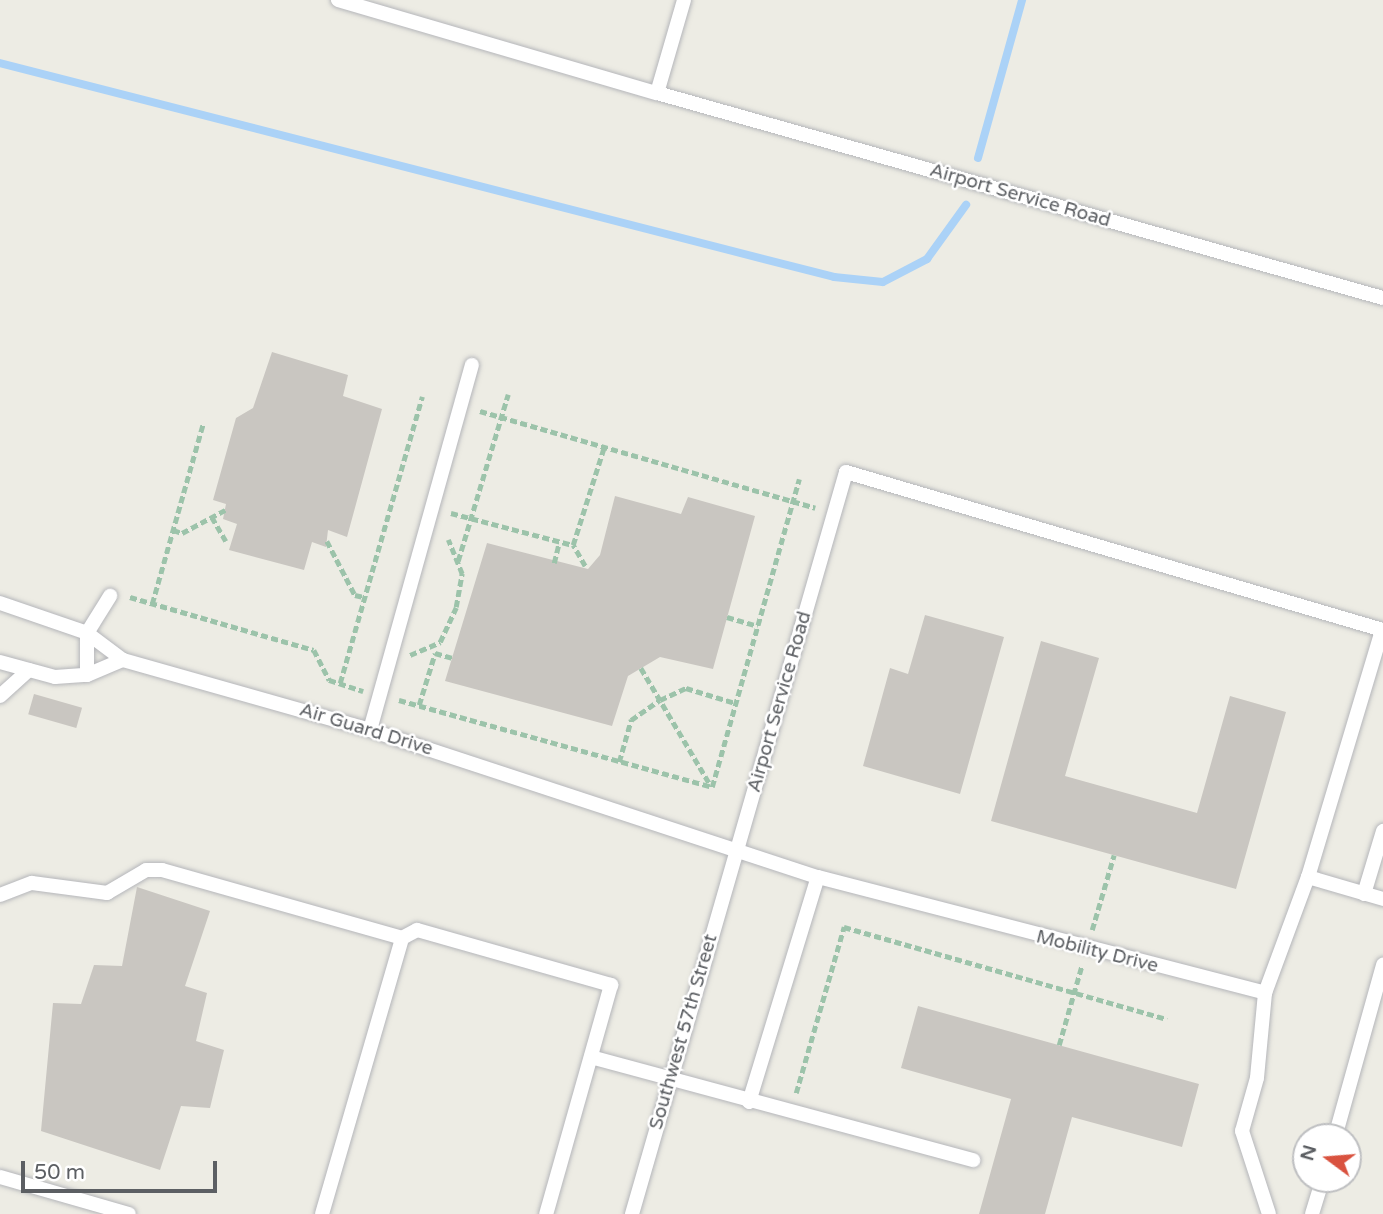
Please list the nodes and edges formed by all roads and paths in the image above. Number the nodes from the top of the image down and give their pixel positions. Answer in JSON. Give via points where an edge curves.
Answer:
{"nodes":[{"id":1,"x":338,"y":0,"type":"edge"},
{"id":2,"x":684,"y":0,"type":"edge"},
{"id":3,"x":657,"y":93,"type":"junction"},
{"id":4,"x":1383,"y":298,"type":"edge"},
{"id":5,"x":472,"y":365,"type":"dead end"},
{"id":6,"x":508,"y":394,"type":"dead end"},
{"id":7,"x":422,"y":397,"type":"dead end"},
{"id":8,"x":480,"y":411,"type":"dead end"},
{"id":9,"x":501,"y":417,"type":"junction"},
{"id":10,"x":203,"y":424,"type":"dead end"},
{"id":11,"x":604,"y":447,"type":"junction"},
{"id":12,"x":799,"y":479,"type":"dead end"},
{"id":13,"x":792,"y":501,"type":"junction"},
{"id":14,"x":815,"y":508,"type":"dead end"},
{"id":15,"x":225,"y":510,"type":"dead end"},
{"id":16,"x":451,"y":513,"type":"dead end"},
{"id":17,"x":212,"y":517,"type":"junction"},
{"id":18,"x":472,"y":519,"type":"junction"},
{"id":19,"x":173,"y":530,"type":"junction"},
{"id":20,"x":448,"y":540,"type":"dead end"},
{"id":21,"x":226,"y":541,"type":"dead end"},
{"id":22,"x":327,"y":541,"type":"dead end"},
{"id":23,"x":559,"y":542,"type":"junction"},
{"id":24,"x":573,"y":545,"type":"junction"},
{"id":25,"x":458,"y":561,"type":"junction"},
{"id":26,"x":554,"y":563,"type":"dead end"},
{"id":27,"x":585,"y":565,"type":"dead end"},
{"id":28,"x":110,"y":596,"type":"dead end"},
{"id":29,"x":129,"y":597,"type":"dead end"},
{"id":30,"x":364,"y":597,"type":"junction"},
{"id":31,"x":0,"y":603,"type":"edge"},
{"id":32,"x":152,"y":604,"type":"junction"},
{"id":33,"x":727,"y":617,"type":"dead end"},
{"id":34,"x":758,"y":626,"type":"junction"},
{"id":35,"x":1383,"y":630,"type":"edge"},
{"id":36,"x":87,"y":633,"type":"junction"},
{"id":37,"x":431,"y":647,"type":"junction"},
{"id":38,"x":435,"y":653,"type":"junction"},
{"id":39,"x":409,"y":655,"type":"dead end"},
{"id":40,"x":452,"y":658,"type":"dead end"},
{"id":41,"x":123,"y":660,"type":"junction"},
{"id":42,"x":0,"y":662,"type":"edge"},
{"id":43,"x":641,"y":668,"type":"dead end"},
{"id":44,"x":29,"y":670,"type":"junction"},
{"id":45,"x":87,"y":675,"type":"junction"},
{"id":46,"x":340,"y":683,"type":"junction"},
{"id":47,"x":364,"y":691,"type":"dead end"},
{"id":48,"x":0,"y":696,"type":"edge"},
{"id":49,"x":660,"y":700,"type":"junction"},
{"id":50,"x":736,"y":703,"type":"junction"},
{"id":51,"x":370,"y":730,"type":"junction"},
{"id":52,"x":619,"y":762,"type":"junction"},
{"id":53,"x":712,"y":787,"type":"junction"},
{"id":54,"x":1383,"y":831,"type":"edge"},
{"id":55,"x":737,"y":851,"type":"junction"},
{"id":56,"x":1114,"y":855,"type":"dead end"},
{"id":57,"x":818,"y":877,"type":"junction"},
{"id":58,"x":1308,"y":877,"type":"junction"},
{"id":59,"x":1364,"y":894,"type":"junction"},
{"id":60,"x":0,"y":895,"type":"edge"},
{"id":61,"x":1383,"y":899,"type":"edge"},
{"id":62,"x":1093,"y":925,"type":"dead end"},
{"id":63,"x":401,"y":939,"type":"junction"},
{"id":64,"x":1383,"y":965,"type":"edge"},
{"id":65,"x":1080,"y":971,"type":"dead end"},
{"id":66,"x":1074,"y":992,"type":"junction"},
{"id":67,"x":1265,"y":993,"type":"junction"},
{"id":68,"x":1167,"y":1019,"type":"dead end"},
{"id":69,"x":1059,"y":1045,"type":"dead end"},
{"id":70,"x":591,"y":1057,"type":"junction"},
{"id":71,"x":670,"y":1079,"type":"junction"},
{"id":72,"x":796,"y":1094,"type":"dead end"},
{"id":73,"x":749,"y":1102,"type":"junction"},
{"id":74,"x":1339,"y":1123,"type":"edge"},
{"id":75,"x":973,"y":1160,"type":"dead end"},
{"id":76,"x":0,"y":1177,"type":"edge"},
{"id":77,"x":1318,"y":1193,"type":"edge"},
{"id":78,"x":129,"y":1214,"type":"edge"},
{"id":79,"x":322,"y":1214,"type":"edge"},
{"id":80,"x":546,"y":1214,"type":"edge"},
{"id":81,"x":632,"y":1214,"type":"edge"},
{"id":82,"x":1269,"y":1214,"type":"edge"},
{"id":83,"x":1312,"y":1214,"type":"edge"}],
"edges":[{"from":1,"to":3,"type":"lane","name":"Airport Service Road"},
{"from":2,"to":3,"type":"lane"},
{"from":3,"to":4,"type":"lane","name":"Airport Service Road"},
{"from":5,"to":51,"type":"lane"},
{"from":6,"to":9,"type":"path"},
{"from":7,"to":30,"type":"path"},
{"from":8,"to":9,"type":"path"},
{"from":9,"to":11,"type":"path"},
{"from":9,"to":18,"type":"path"},
{"from":10,"to":19,"type":"path"},
{"from":11,"to":13,"type":"path"},
{"from":11,"to":24,"type":"path"},
{"from":12,"to":13,"type":"path"},
{"from":13,"to":14,"type":"path"},
{"from":13,"to":34,"type":"path"},
{"from":15,"to":17,"type":"path"},
{"from":16,"to":18,"type":"path"},
{"from":17,"to":19,"type":"path","via":[[183,533]]},
{"from":17,"to":21,"type":"path"},
{"from":18,"to":23,"type":"path"},
{"from":18,"to":25,"type":"path"},
{"from":19,"to":32,"type":"path"},
{"from":20,"to":25,"type":"path"},
{"from":22,"to":30,"type":"path","via":[[355,595]]},
{"from":23,"to":24,"type":"path"},
{"from":23,"to":26,"type":"path"},
{"from":24,"to":27,"type":"path"},
{"from":25,"to":37,"type":"path","via":[[456,607]]},
{"from":28,"to":36,"type":"lane"},
{"from":29,"to":32,"type":"path"},
{"from":30,"to":46,"type":"path"},
{"from":31,"to":36,"type":"lane","name":"Air Guard Drive"},
{"from":32,"to":46,"type":"path","via":[[314,650],[329,680]]},
{"from":33,"to":34,"type":"path"},
{"from":34,"to":50,"type":"path"},
{"from":35,"to":55,"type":"lane","name":"Airport Service Road","via":[[846,472]]},
{"from":35,"to":58,"type":"lane"},
{"from":36,"to":41,"type":"lane","name":"Air Guard Drive"},
{"from":36,"to":45,"type":"lane"},
{"from":37,"to":38,"type":"path"},
{"from":37,"to":39,"type":"path"},
{"from":38,"to":40,"type":"path"},
{"from":38,"to":52,"type":"path","via":[[419,705]]},
{"from":41,"to":45,"type":"lane"},
{"from":41,"to":51,"type":"lane","name":"Air Guard Drive"},
{"from":42,"to":44,"type":"lane"},
{"from":43,"to":49,"type":"path"},
{"from":44,"to":45,"type":"lane","via":[[55,677]]},
{"from":44,"to":48,"type":"lane"},
{"from":46,"to":47,"type":"path"},
{"from":49,"to":50,"type":"path","via":[[685,688]]},
{"from":49,"to":52,"type":"path","via":[[631,720]]},
{"from":49,"to":53,"type":"path"},
{"from":50,"to":53,"type":"path"},
{"from":51,"to":55,"type":"lane","name":"Air Guard Drive"},
{"from":52,"to":53,"type":"path"},
{"from":54,"to":59,"type":"lane"},
{"from":55,"to":57,"type":"lane","name":"Mobility Drive"},
{"from":55,"to":71,"type":"lane","name":"Southwest 57th Street"},
{"from":56,"to":62,"type":"path"},
{"from":57,"to":67,"type":"lane","name":"Mobility Drive"},
{"from":57,"to":73,"type":"lane"},
{"from":58,"to":59,"type":"lane"},
{"from":58,"to":67,"type":"lane"},
{"from":59,"to":61,"type":"lane"},
{"from":60,"to":63,"type":"lane","via":[[32,883],[107,893],[146,870],[162,870]]},
{"from":63,"to":70,"type":"lane","via":[[417,930],[611,985]]},
{"from":63,"to":79,"type":"lane"},
{"from":64,"to":74,"type":"lane"},
{"from":65,"to":66,"type":"path"},
{"from":66,"to":68,"type":"path"},
{"from":66,"to":69,"type":"path"},
{"from":66,"to":72,"type":"path","via":[[844,927]]},
{"from":67,"to":82,"type":"lane","via":[[1259,1065],[1242,1131]]},
{"from":70,"to":71,"type":"lane"},
{"from":70,"to":80,"type":"lane"},
{"from":71,"to":73,"type":"lane"},
{"from":71,"to":81,"type":"lane","name":"Southwest 57th Street"},
{"from":73,"to":75,"type":"lane"},
{"from":76,"to":78,"type":"lane"},
{"from":77,"to":83,"type":"lane"}]}
